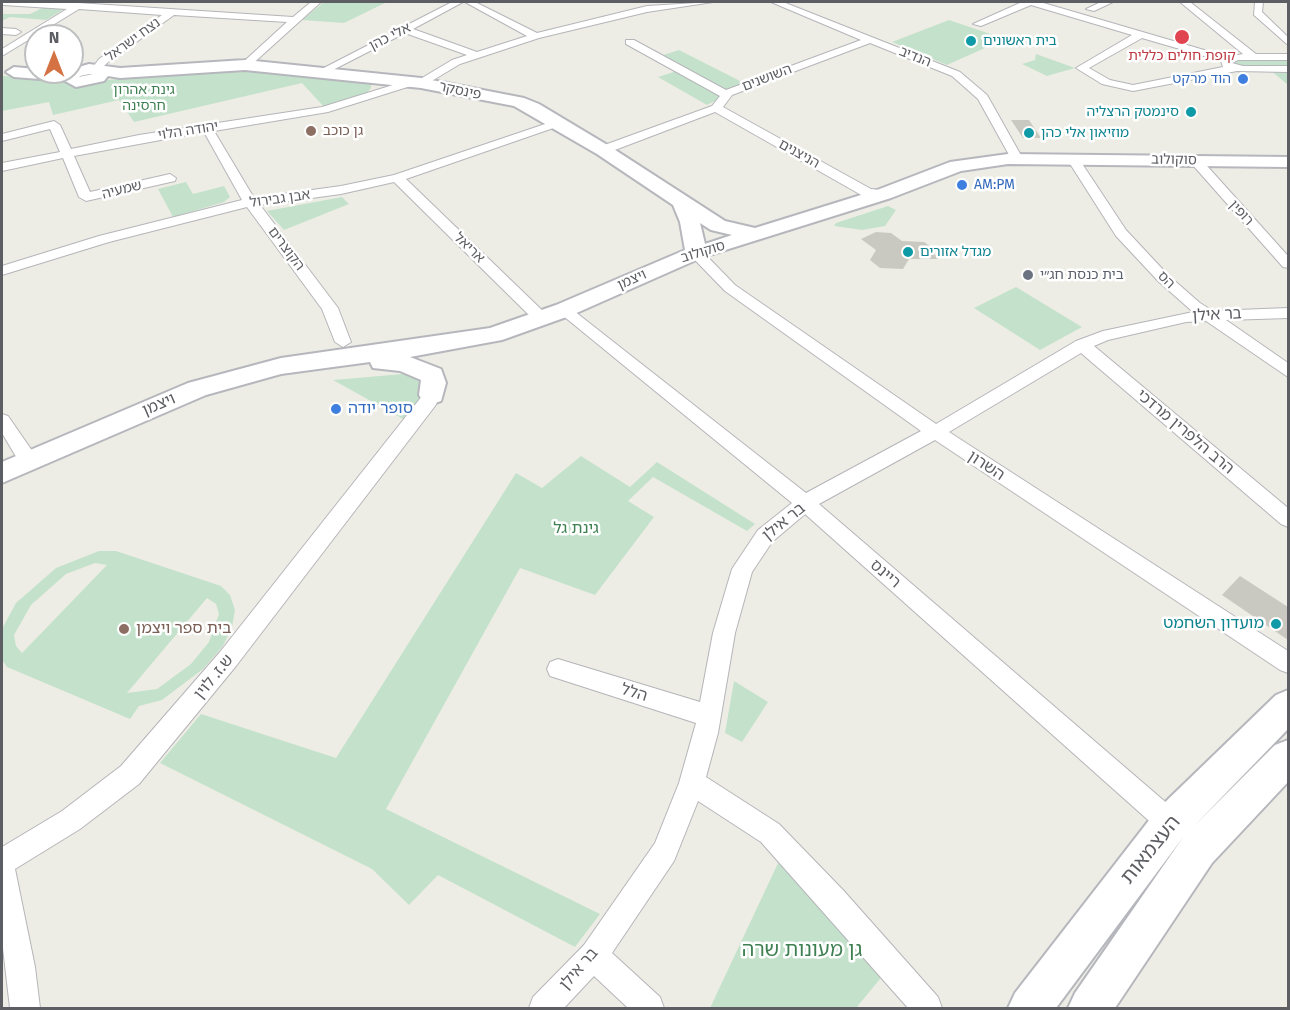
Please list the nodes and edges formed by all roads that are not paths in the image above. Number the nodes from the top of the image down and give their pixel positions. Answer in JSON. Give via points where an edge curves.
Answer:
{"nodes":[{"id":1,"x":3,"y":2,"type":"edge"},
{"id":2,"x":316,"y":2,"type":"edge"},
{"id":3,"x":458,"y":2,"type":"edge"},
{"id":4,"x":469,"y":2,"type":"edge"},
{"id":5,"x":708,"y":2,"type":"edge"},
{"id":6,"x":776,"y":2,"type":"edge"},
{"id":7,"x":1031,"y":2,"type":"edge"},
{"id":8,"x":1108,"y":2,"type":"edge"},
{"id":9,"x":1185,"y":2,"type":"edge"},
{"id":10,"x":1259,"y":2,"type":"edge"},
{"id":11,"x":78,"y":6,"type":"junction"},
{"id":12,"x":1091,"y":9,"type":"dead end"},
{"id":13,"x":172,"y":12,"type":"junction"},
{"id":14,"x":296,"y":20,"type":"junction"},
{"id":15,"x":978,"y":24,"type":"dead end"},
{"id":16,"x":406,"y":30,"type":"junction"},
{"id":17,"x":2,"y":32,"type":"edge"},
{"id":18,"x":16,"y":32,"type":"dead end"},
{"id":19,"x":1142,"y":34,"type":"junction"},
{"id":20,"x":536,"y":36,"type":"junction"},
{"id":21,"x":869,"y":40,"type":"junction"},
{"id":22,"x":630,"y":42,"type":"dead end"},
{"id":23,"x":1288,"y":42,"type":"edge"},
{"id":24,"x":2,"y":53,"type":"edge"},
{"id":25,"x":477,"y":55,"type":"junction"},
{"id":26,"x":1253,"y":57,"type":"junction"},
{"id":27,"x":1288,"y":57,"type":"edge"},
{"id":28,"x":1232,"y":64,"type":"junction"},
{"id":29,"x":245,"y":65,"type":"junction"},
{"id":30,"x":1286,"y":71,"type":"edge"},
{"id":31,"x":8,"y":72,"type":"edge"},
{"id":32,"x":24,"y":72,"type":"edge"},
{"id":33,"x":24,"y":72,"type":"edge"},
{"id":34,"x":321,"y":72,"type":"junction"},
{"id":35,"x":84,"y":73,"type":"edge"},
{"id":36,"x":100,"y":74,"type":"junction"},
{"id":37,"x":417,"y":82,"type":"junction"},
{"id":38,"x":375,"y":87,"type":"junction"},
{"id":39,"x":729,"y":93,"type":"junction"},
{"id":40,"x":716,"y":108,"type":"junction"},
{"id":41,"x":558,"y":123,"type":"junction"},
{"id":42,"x":207,"y":128,"type":"junction"},
{"id":43,"x":2,"y":137,"type":"edge"},
{"id":44,"x":603,"y":150,"type":"junction"},
{"id":45,"x":68,"y":153,"type":"junction"},
{"id":46,"x":1016,"y":158,"type":"junction"},
{"id":47,"x":1073,"y":159,"type":"junction"},
{"id":48,"x":1195,"y":160,"type":"junction"},
{"id":49,"x":1288,"y":160,"type":"edge"},
{"id":50,"x":2,"y":167,"type":"edge"},
{"id":51,"x":170,"y":178,"type":"dead end"},
{"id":52,"x":397,"y":178,"type":"junction"},
{"id":53,"x":876,"y":193,"type":"junction"},
{"id":54,"x":251,"y":202,"type":"junction"},
{"id":55,"x":681,"y":202,"type":"junction"},
{"id":56,"x":750,"y":233,"type":"junction"},
{"id":57,"x":695,"y":251,"type":"junction"},
{"id":58,"x":669,"y":263,"type":"joint"},
{"id":59,"x":1288,"y":264,"type":"edge"},
{"id":60,"x":2,"y":271,"type":"edge"},
{"id":61,"x":564,"y":309,"type":"junction"},
{"id":62,"x":1288,"y":314,"type":"edge"},
{"id":63,"x":1208,"y":315,"type":"junction"},
{"id":64,"x":541,"y":318,"type":"junction"},
{"id":65,"x":494,"y":335,"type":"junction"},
{"id":66,"x":343,"y":342,"type":"dead end"},
{"id":67,"x":1082,"y":345,"type":"junction"},
{"id":68,"x":324,"y":360,"type":"junction"},
{"id":69,"x":1288,"y":371,"type":"edge"},
{"id":70,"x":432,"y":395,"type":"junction"},
{"id":71,"x":2,"y":420,"type":"edge"},
{"id":72,"x":934,"y":432,"type":"junction"},
{"id":73,"x":28,"y":460,"type":"junction"},
{"id":74,"x":2,"y":473,"type":"edge"},
{"id":75,"x":805,"y":503,"type":"junction"},
{"id":76,"x":1288,"y":519,"type":"edge"},
{"id":77,"x":1288,"y":663,"type":"edge"},
{"id":78,"x":558,"y":669,"type":"dead end"},
{"id":79,"x":1288,"y":705,"type":"edge"},
{"id":80,"x":709,"y":716,"type":"junction"},
{"id":81,"x":1288,"y":757,"type":"edge"},
{"id":82,"x":692,"y":783,"type":"junction"},
{"id":83,"x":1170,"y":823,"type":"junction"},
{"id":84,"x":1198,"y":849,"type":"junction"},
{"id":85,"x":2,"y":862,"type":"edge"},
{"id":86,"x":2,"y":870,"type":"edge"},
{"id":87,"x":594,"y":955,"type":"junction"},
{"id":88,"x":25,"y":1008,"type":"edge"},
{"id":89,"x":544,"y":1008,"type":"edge"},
{"id":90,"x":650,"y":1008,"type":"edge"},
{"id":91,"x":927,"y":1008,"type":"edge"},
{"id":92,"x":1030,"y":1008,"type":"edge"},
{"id":93,"x":1090,"y":1008,"type":"edge"}],
"edges":[{"from":1,"to":11,"type":"street"},
{"from":2,"to":14,"type":"street"},
{"from":3,"to":16,"type":"street","name":"אלי כהן"},
{"from":4,"to":20,"type":"street"},
{"from":5,"to":20,"type":"street","via":[[647,9]]},
{"from":6,"to":21,"type":"street","name":"הנדיב"},
{"from":7,"to":15,"type":"street"},
{"from":7,"to":19,"type":"street"},
{"from":8,"to":12,"type":"street"},
{"from":9,"to":26,"type":"street"},
{"from":10,"to":23,"type":"street","via":[[1257,13]]},
{"from":11,"to":13,"type":"street"},
{"from":11,"to":24,"type":"street"},
{"from":13,"to":14,"type":"street"},
{"from":13,"to":36,"type":"street","name":"נצח ישראל","via":[[102,61],[98,67]]},
{"from":14,"to":29,"type":"street"},
{"from":16,"to":25,"type":"street"},
{"from":16,"to":34,"type":"street","name":"אלי כהן"},
{"from":17,"to":18,"type":"street"},
{"from":19,"to":28,"type":"street"},
{"from":19,"to":28,"type":"street","via":[[1081,68],[1106,82],[1136,88]]},
{"from":20,"to":25,"type":"street"},
{"from":21,"to":39,"type":"street","name":"השושנים"},
{"from":21,"to":46,"type":"street","name":"הנדיב","via":[[956,74],[971,86],[984,99]]},
{"from":22,"to":39,"type":"street"},
{"from":25,"to":37,"type":"street"},
{"from":26,"to":27,"type":"street"},
{"from":26,"to":28,"type":"street"},
{"from":28,"to":30,"type":"street"},
{"from":29,"to":34,"type":"street","name":"פינסקר"},
{"from":29,"to":36,"type":"street","name":"פינסקר"},
{"from":31,"to":32,"type":"street"},
{"from":31,"to":33,"type":"street"},
{"from":34,"to":38,"type":"street","name":"פינסקר"},
{"from":35,"to":36,"type":"street","name":"פינסקר"},
{"from":37,"to":38,"type":"street","name":"פינסקר"},
{"from":37,"to":41,"type":"street","name":"פינסקר","via":[[518,102]]},
{"from":38,"to":42,"type":"street","name":"יהודה הלוי","via":[[324,110]]},
{"from":39,"to":40,"type":"street","name":"השושנים"},
{"from":40,"to":44,"type":"street"},
{"from":40,"to":53,"type":"street","name":"הניצנים"},
{"from":41,"to":44,"type":"street","name":"פינסקר"},
{"from":41,"to":52,"type":"street","name":"אבן גבירול"},
{"from":42,"to":45,"type":"street","name":"יהודה הלוי"},
{"from":42,"to":54,"type":"street","name":"הקוצרים"},
{"from":43,"to":45,"type":"street","via":[[54,125]]},
{"from":44,"to":55,"type":"street","name":"פינסקר"},
{"from":45,"to":50,"type":"street","name":"יהודה הלוי"},
{"from":45,"to":51,"type":"street","name":"שמעיה","via":[[86,197]]},
{"from":46,"to":47,"type":"street","name":"סוקולוב"},
{"from":46,"to":49,"type":"street","name":"סוקולוב"},
{"from":46,"to":53,"type":"street","name":"סוקולוב","via":[[977,159],[945,166]]},
{"from":47,"to":48,"type":"street","name":"סוקולוב"},
{"from":47,"to":63,"type":"street","name":"הס","via":[[1121,233],[1163,278]]},
{"from":48,"to":49,"type":"street","name":"סוקולוב"},
{"from":48,"to":59,"type":"street","name":"רופין"},
{"from":52,"to":54,"type":"street","name":"אבן גבירול"},
{"from":52,"to":64,"type":"street","name":"אריאל"},
{"from":53,"to":56,"type":"street","name":"סוקולוב"},
{"from":53,"to":57,"type":"street","name":"סוקולוב"},
{"from":54,"to":60,"type":"street","name":"אבן גבירול","via":[[104,239]]},
{"from":54,"to":66,"type":"street","name":"הקוצרים","via":[[330,308]]},
{"from":55,"to":56,"type":"street","name":"פינסקר","via":[[718,226]]},
{"from":55,"to":57,"type":"street","via":[[689,216]]},
{"from":56,"to":57,"type":"street","name":"סוקולוב"},
{"from":57,"to":58,"type":"street","name":"סוקולוב"},
{"from":57,"to":72,"type":"street","name":"השרון","via":[[730,288]]},
{"from":58,"to":61,"type":"street","name":"ויצמן"},
{"from":61,"to":64,"type":"street","name":"ויצמן"},
{"from":61,"to":75,"type":"street","name":"ריינס"},
{"from":62,"to":63,"type":"street","name":"בר אילן"},
{"from":63,"to":67,"type":"street","name":"בר אילן","via":[[1138,327]]},
{"from":63,"to":69,"type":"street","name":"הס"},
{"from":64,"to":65,"type":"street","name":"ויצמן"},
{"from":65,"to":68,"type":"street","name":"ויצמן"},
{"from":65,"to":70,"type":"street","name":"ויצמן","via":[[444,365]]},
{"from":67,"to":72,"type":"street","name":"בר אילן"},
{"from":67,"to":76,"type":"street","name":"הרב הלפרין מרדכי"},
{"from":68,"to":70,"type":"street","name":"ויצמן","via":[[404,363],[432,375]]},
{"from":68,"to":73,"type":"street","name":"ויצמן","via":[[281,366],[197,389]]},
{"from":70,"to":85,"type":"street","name":"ש.ז. לוין","via":[[228,659],[130,775],[71,820]]},
{"from":71,"to":73,"type":"street"},
{"from":72,"to":75,"type":"street","name":"בר אילן"},
{"from":72,"to":77,"type":"street","name":"השרון"},
{"from":73,"to":74,"type":"street","name":"ויצמן"},
{"from":75,"to":80,"type":"street","name":"בר אילן","via":[[765,536],[742,569],[724,633]]},
{"from":75,"to":83,"type":"street","name":"ריינס"},
{"from":78,"to":80,"type":"street","name":"הלל"},
{"from":79,"to":83,"type":"street","name":"העצמאות"},
{"from":80,"to":82,"type":"street","name":"בר אילן"},
{"from":81,"to":84,"type":"street","name":"העצמאות"},
{"from":82,"to":87,"type":"street","name":"בר אילן","via":[[665,852]]},
{"from":82,"to":91,"type":"street","via":[[770,832]]},
{"from":83,"to":84,"type":"street","name":"ריינס"},
{"from":83,"to":92,"type":"street","name":"העצמאות"},
{"from":84,"to":93,"type":"street","name":"העצמאות"},
{"from":86,"to":88,"type":"street"},
{"from":87,"to":89,"type":"street","name":"בר אילן"},
{"from":87,"to":90,"type":"street"}]}
